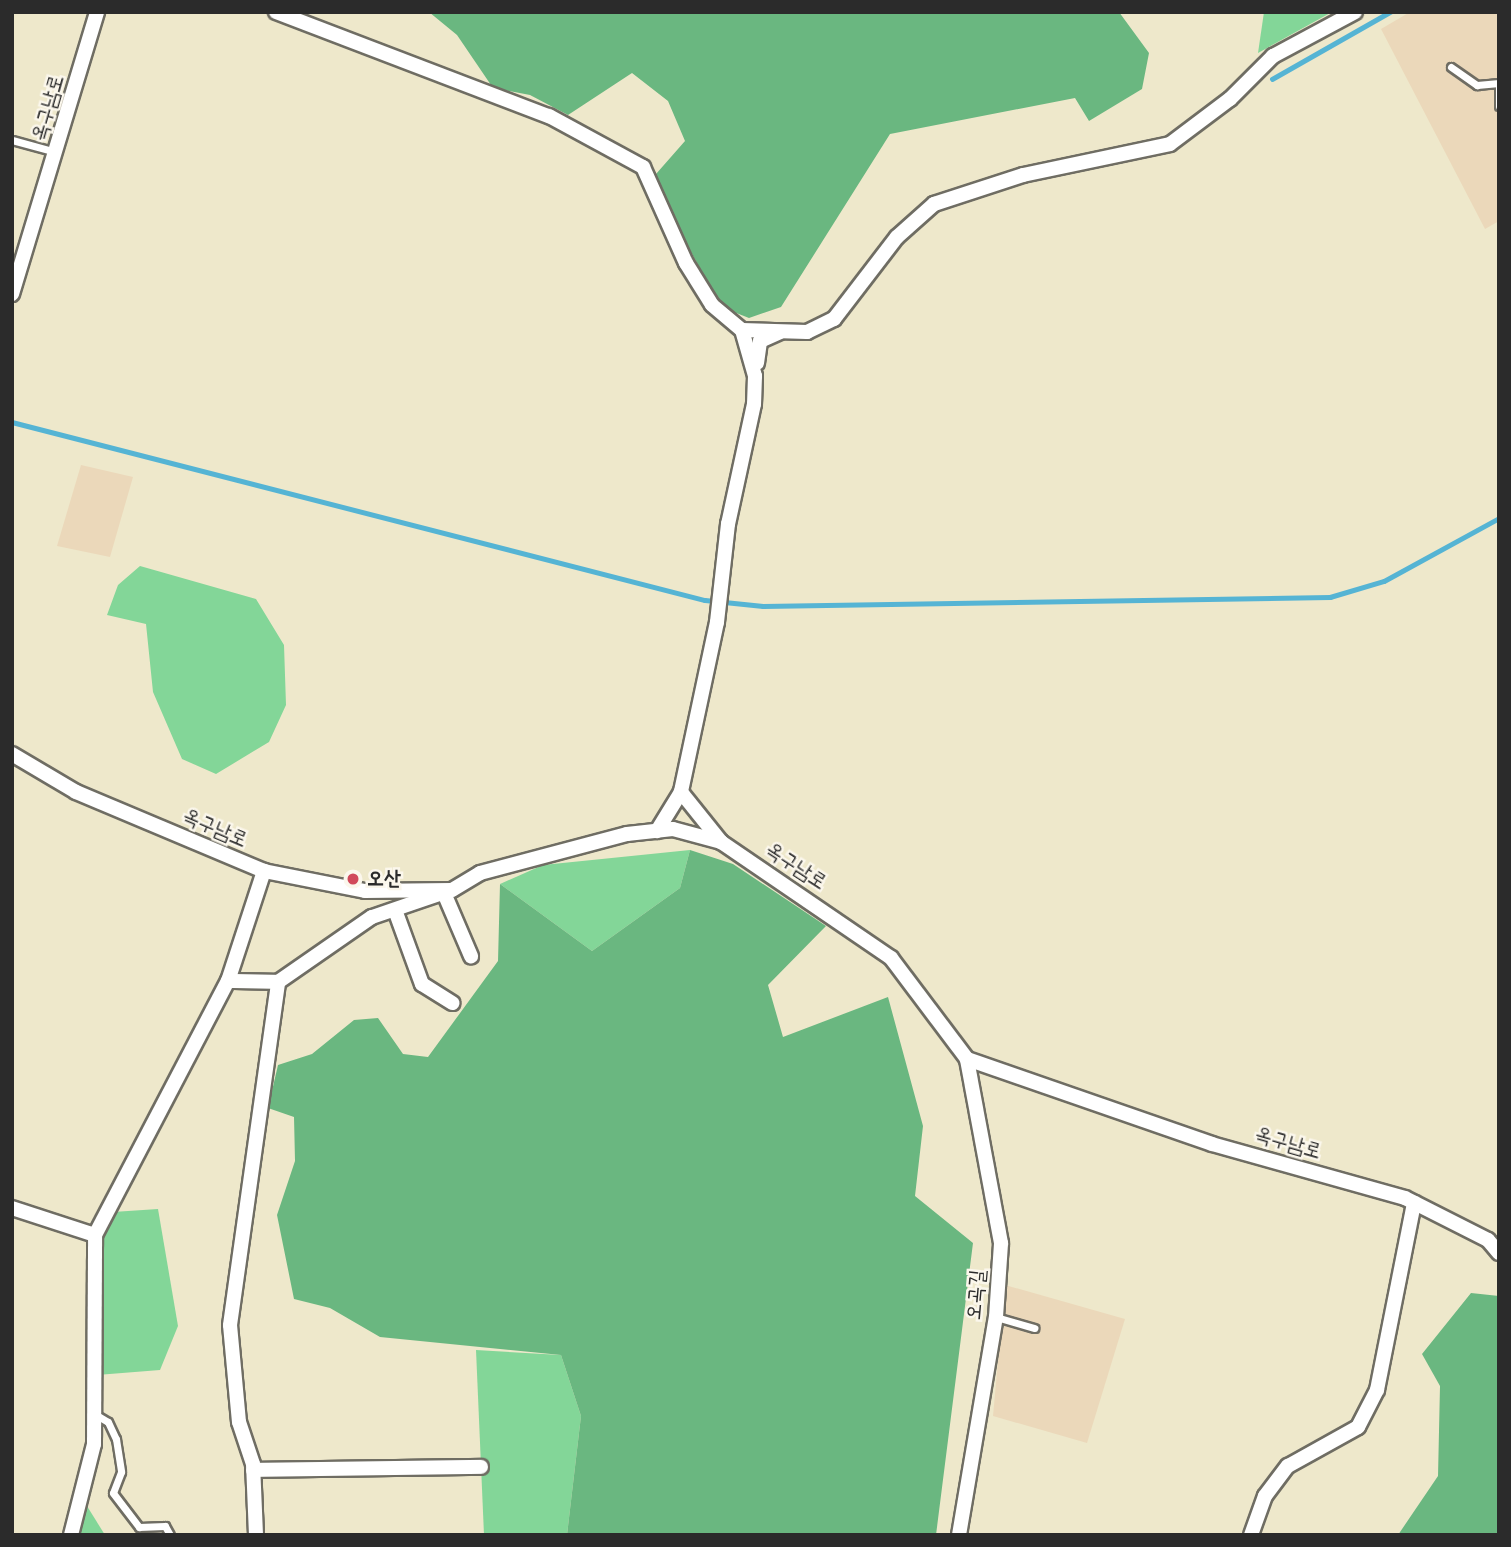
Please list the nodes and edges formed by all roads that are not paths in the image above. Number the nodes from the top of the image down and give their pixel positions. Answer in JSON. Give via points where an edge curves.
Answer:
{"nodes":[{"id":1,"x":97,"y":12,"type":"edge"},
{"id":2,"x":276,"y":12,"type":"edge"},
{"id":3,"x":1355,"y":12,"type":"edge"},
{"id":4,"x":1451,"y":67,"type":"dead end"},
{"id":5,"x":1499,"y":85,"type":"edge"},
{"id":6,"x":1499,"y":106,"type":"edge"},
{"id":7,"x":12,"y":141,"type":"edge"},
{"id":8,"x":57,"y":152,"type":"junction"},
{"id":9,"x":12,"y":294,"type":"edge"},
{"id":10,"x":742,"y":330,"type":"junction"},
{"id":11,"x":780,"y":332,"type":"junction"},
{"id":12,"x":755,"y":376,"type":"junction"},
{"id":13,"x":12,"y":754,"type":"edge"},
{"id":14,"x":681,"y":792,"type":"junction"},
{"id":15,"x":657,"y":831,"type":"junction"},
{"id":16,"x":721,"y":842,"type":"junction"},
{"id":17,"x":264,"y":871,"type":"junction"},
{"id":18,"x":448,"y":891,"type":"junction"},
{"id":19,"x":395,"y":909,"type":"junction"},
{"id":20,"x":471,"y":956,"type":"dead end"},
{"id":21,"x":228,"y":981,"type":"junction"},
{"id":22,"x":278,"y":982,"type":"junction"},
{"id":23,"x":453,"y":1003,"type":"dead end"},
{"id":24,"x":967,"y":1059,"type":"junction"},
{"id":25,"x":1414,"y":1203,"type":"junction"},
{"id":26,"x":12,"y":1208,"type":"edge"},
{"id":27,"x":95,"y":1235,"type":"junction"},
{"id":28,"x":1495,"y":1247,"type":"edge"},
{"id":29,"x":996,"y":1317,"type":"junction"},
{"id":30,"x":1034,"y":1328,"type":"dead end"},
{"id":31,"x":93,"y":1413,"type":"junction"},
{"id":32,"x":481,"y":1467,"type":"dead end"},
{"id":33,"x":253,"y":1470,"type":"junction"},
{"id":34,"x":71,"y":1535,"type":"edge"},
{"id":35,"x":170,"y":1535,"type":"edge"},
{"id":36,"x":256,"y":1535,"type":"edge"},
{"id":37,"x":959,"y":1535,"type":"edge"},
{"id":38,"x":1251,"y":1535,"type":"edge"}],
"edges":[{"from":1,"to":8,"type":"street","name":"옥구남로"},
{"from":2,"to":10,"type":"street","via":[[549,116],[643,167],[686,263],[712,305]]},
{"from":3,"to":11,"type":"street","via":[[1273,56],[1230,99],[1170,144],[1023,175],[934,204],[897,237],[834,319],[807,332]]},
{"from":4,"to":5,"type":"lane","via":[[1477,85]]},
{"from":5,"to":6,"type":"lane"},
{"from":7,"to":8,"type":"lane"},
{"from":8,"to":9,"type":"street","name":"옥구남로"},
{"from":10,"to":11,"type":"street","via":[[765,326]]},
{"from":10,"to":12,"type":"street"},
{"from":11,"to":12,"type":"street","via":[[760,341]]},
{"from":12,"to":14,"type":"street","via":[[717,612]]},
{"from":13,"to":17,"type":"street","name":"옥구남로","via":[[76,792]]},
{"from":14,"to":15,"type":"street"},
{"from":14,"to":16,"type":"street"},
{"from":15,"to":16,"type":"street","name":"옥구남로"},
{"from":15,"to":18,"type":"street","name":"옥구남로","via":[[480,873]]},
{"from":16,"to":24,"type":"street","name":"옥구남로","via":[[891,958]]},
{"from":17,"to":18,"type":"street","name":"옥구남로","via":[[365,891]]},
{"from":17,"to":21,"type":"street"},
{"from":18,"to":19,"type":"street"},
{"from":18,"to":20,"type":"street"},
{"from":19,"to":22,"type":"street","via":[[373,917]]},
{"from":19,"to":23,"type":"street","via":[[422,984]]},
{"from":21,"to":22,"type":"street"},
{"from":21,"to":27,"type":"street"},
{"from":22,"to":33,"type":"street","via":[[230,1325],[239,1422]]},
{"from":24,"to":25,"type":"street","name":"옥구남로","via":[[1192,1137]]},
{"from":24,"to":29,"type":"street","name":"오곡길","via":[[1001,1242]]},
{"from":25,"to":28,"type":"street","name":"옥구남로"},
{"from":25,"to":38,"type":"street","via":[[1377,1390],[1358,1427],[1288,1466],[1265,1496]]},
{"from":26,"to":27,"type":"street"},
{"from":27,"to":31,"type":"street"},
{"from":29,"to":30,"type":"lane"},
{"from":29,"to":37,"type":"street","name":"오곡길"},
{"from":31,"to":34,"type":"street","via":[[92,1457]]},
{"from":31,"to":35,"type":"lane","via":[[108,1422],[116,1438],[121,1472],[113,1493],[139,1527],[165,1526]]},
{"from":32,"to":33,"type":"street"},
{"from":33,"to":36,"type":"street"}]}
